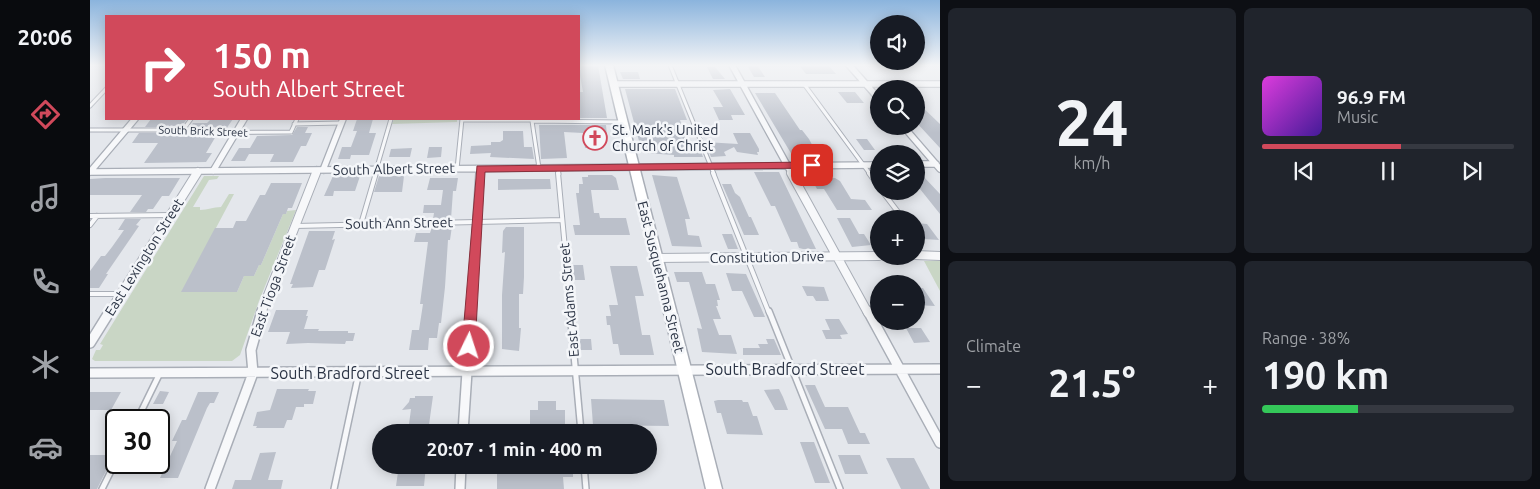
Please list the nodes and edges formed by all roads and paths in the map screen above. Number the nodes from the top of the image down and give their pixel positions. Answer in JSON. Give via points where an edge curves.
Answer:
{"nodes":[{"id":1,"x":614,"y":88,"type":"edge"},
{"id":2,"x":679,"y":88,"type":"edge"},
{"id":3,"x":744,"y":88,"type":"edge"},
{"id":4,"x":807,"y":88,"type":"edge"},
{"id":5,"x":105,"y":90,"type":"edge"},
{"id":6,"x":90,"y":106,"type":"edge"},
{"id":7,"x":134,"y":120,"type":"edge"},
{"id":8,"x":190,"y":120,"type":"edge"},
{"id":9,"x":243,"y":120,"type":"edge"},
{"id":10,"x":296,"y":120,"type":"edge"},
{"id":11,"x":391,"y":120,"type":"edge"},
{"id":12,"x":462,"y":120,"type":"edge"},
{"id":13,"x":532,"y":120,"type":"edge"},
{"id":14,"x":342,"y":121,"type":"edge"},
{"id":15,"x":622,"y":122,"type":"junction"},
{"id":16,"x":294,"y":124,"type":"junction"},
{"id":17,"x":90,"y":130,"type":"edge"},
{"id":18,"x":125,"y":130,"type":"junction"},
{"id":19,"x":183,"y":130,"type":"junction"},
{"id":20,"x":236,"y":133,"type":"junction"},
{"id":21,"x":911,"y":135,"type":"edge"},
{"id":22,"x":862,"y":165,"type":"junction"},
{"id":23,"x":870,"y":165,"type":"edge"},
{"id":24,"x":925,"y":165,"type":"edge"},
{"id":25,"x":710,"y":166,"type":"junction"},
{"id":26,"x":786,"y":166,"type":"junction"},
{"id":27,"x":938,"y":166,"type":"edge"},
{"id":28,"x":634,"y":167,"type":"junction"},
{"id":29,"x":539,"y":168,"type":"junction"},
{"id":30,"x":558,"y":168,"type":"junction"},
{"id":31,"x":457,"y":169,"type":"junction"},
{"id":32,"x":480,"y":169,"type":"junction"},
{"id":33,"x":320,"y":170,"type":"junction"},
{"id":34,"x":378,"y":170,"type":"junction"},
{"id":35,"x":198,"y":171,"type":"junction"},
{"id":36,"x":213,"y":171,"type":"junction"},
{"id":37,"x":90,"y":172,"type":"edge"},
{"id":38,"x":870,"y":175,"type":"edge"},
{"id":39,"x":889,"y":200,"type":"edge"},
{"id":40,"x":896,"y":210,"type":"edge"},
{"id":41,"x":171,"y":215,"type":"junction"},
{"id":42,"x":90,"y":216,"type":"edge"},
{"id":43,"x":97,"y":216,"type":"junction"},
{"id":44,"x":562,"y":220,"type":"junction"},
{"id":45,"x":477,"y":221,"type":"junction"},
{"id":46,"x":361,"y":224,"type":"junction"},
{"id":47,"x":90,"y":225,"type":"edge"},
{"id":48,"x":295,"y":226,"type":"junction"},
{"id":49,"x":836,"y":256,"type":"junction"},
{"id":50,"x":870,"y":256,"type":"edge"},
{"id":51,"x":925,"y":256,"type":"edge"},
{"id":52,"x":940,"y":256,"type":"edge"},
{"id":53,"x":746,"y":257,"type":"junction"},
{"id":54,"x":656,"y":258,"type":"junction"},
{"id":55,"x":90,"y":294,"type":"edge"},
{"id":56,"x":121,"y":294,"type":"junction"},
{"id":57,"x":90,"y":343,"type":"edge"},
{"id":58,"x":684,"y":369,"type":"junction"},
{"id":59,"x":792,"y":369,"type":"junction"},
{"id":60,"x":575,"y":370,"type":"junction"},
{"id":61,"x":899,"y":370,"type":"junction"},
{"id":62,"x":940,"y":370,"type":"edge"},
{"id":63,"x":359,"y":372,"type":"junction"},
{"id":64,"x":467,"y":372,"type":"junction"},
{"id":65,"x":90,"y":373,"type":"edge"},
{"id":66,"x":160,"y":373,"type":"junction"},
{"id":67,"x":253,"y":373,"type":"junction"},
{"id":68,"x":142,"y":409,"type":"edge"},
{"id":69,"x":464,"y":424,"type":"edge"},
{"id":70,"x":580,"y":424,"type":"edge"},
{"id":71,"x":940,"y":443,"type":"edge"},
{"id":72,"x":110,"y":474,"type":"edge"},
{"id":73,"x":461,"y":474,"type":"edge"},
{"id":74,"x":585,"y":474,"type":"edge"},
{"id":75,"x":102,"y":489,"type":"edge"},
{"id":76,"x":210,"y":489,"type":"edge"},
{"id":77,"x":334,"y":489,"type":"edge"},
{"id":78,"x":460,"y":489,"type":"edge"},
{"id":79,"x":586,"y":489,"type":"edge"},
{"id":80,"x":714,"y":489,"type":"edge"},
{"id":81,"x":840,"y":489,"type":"edge"}],
"edges":[{"from":1,"to":15,"type":"main road","name":"East Susquehanna Street"},
{"from":2,"to":25,"type":"lane"},
{"from":3,"to":26,"type":"street"},
{"from":4,"to":22,"type":"lane"},
{"from":5,"to":6,"type":"lane"},
{"from":7,"to":18,"type":"street"},
{"from":8,"to":19,"type":"lane"},
{"from":9,"to":20,"type":"street"},
{"from":10,"to":16,"type":"lane"},
{"from":11,"to":34,"type":"lane"},
{"from":12,"to":31,"type":"lane"},
{"from":13,"to":15,"type":"lane"},
{"from":13,"to":29,"type":"lane"},
{"from":14,"to":16,"type":"lane","name":"South Brick Street"},
{"from":14,"to":33,"type":"street","name":"East Tioga Street"},
{"from":15,"to":28,"type":"main road","name":"East Susquehanna Street"},
{"from":16,"to":20,"type":"lane","name":"South Brick Street","via":[[291,132]]},
{"from":17,"to":18,"type":"lane","name":"South Brick Street"},
{"from":18,"to":19,"type":"lane","name":"South Brick Street"},
{"from":18,"to":37,"type":"street"},
{"from":19,"to":20,"type":"lane","name":"South Brick Street","via":[[180,133]]},
{"from":20,"to":36,"type":"street"},
{"from":21,"to":27,"type":"street"},
{"from":22,"to":23,"type":"street","name":"South Albert Street"},
{"from":22,"to":26,"type":"street","name":"South Albert Street"},
{"from":22,"to":38,"type":"lane"},
{"from":24,"to":27,"type":"street"},
{"from":25,"to":26,"type":"street","name":"South Albert Street"},
{"from":25,"to":28,"type":"street","name":"South Albert Street"},
{"from":25,"to":53,"type":"lane"},
{"from":26,"to":49,"type":"street"},
{"from":28,"to":30,"type":"street","name":"South Albert Street"},
{"from":28,"to":54,"type":"main road","name":"East Susquehanna Street"},
{"from":29,"to":30,"type":"street","name":"South Albert Street"},
{"from":29,"to":32,"type":"street","name":"South Albert Street"},
{"from":30,"to":44,"type":"lane","name":"East Adams Street"},
{"from":31,"to":32,"type":"street","name":"South Albert Street"},
{"from":31,"to":34,"type":"street","name":"South Albert Street"},
{"from":32,"to":45,"type":"street"},
{"from":33,"to":34,"type":"street","name":"South Albert Street"},
{"from":33,"to":36,"type":"street","name":"South Albert Street"},
{"from":33,"to":48,"type":"street","name":"East Tioga Street"},
{"from":34,"to":46,"type":"lane","via":[[374,172]]},
{"from":35,"to":36,"type":"street","name":"South Albert Street"},
{"from":35,"to":37,"type":"street","name":"South Albert Street"},
{"from":35,"to":41,"type":"street","name":"East Lexington Street"},
{"from":39,"to":40,"type":"lane"},
{"from":41,"to":43,"type":"lane"},
{"from":41,"to":56,"type":"street","name":"East Lexington Street"},
{"from":42,"to":43,"type":"lane"},
{"from":43,"to":47,"type":"lane"},
{"from":44,"to":45,"type":"lane","name":"South Ann Street"},
{"from":44,"to":60,"type":"lane","name":"East Adams Street"},
{"from":45,"to":46,"type":"lane","name":"South Ann Street"},
{"from":45,"to":64,"type":"street"},
{"from":46,"to":48,"type":"lane","name":"South Ann Street"},
{"from":48,"to":67,"type":"street","name":"East Tioga Street","via":[[253,338]]},
{"from":49,"to":50,"type":"street","name":"Constitution Drive"},
{"from":49,"to":53,"type":"street","name":"Constitution Drive"},
{"from":49,"to":61,"type":"street"},
{"from":51,"to":52,"type":"street"},
{"from":53,"to":54,"type":"street","name":"Constitution Drive"},
{"from":53,"to":59,"type":"lane"},
{"from":54,"to":58,"type":"main road","name":"East Susquehanna Street"},
{"from":55,"to":56,"type":"lane"},
{"from":56,"to":57,"type":"street","name":"East Lexington Street"},
{"from":58,"to":59,"type":"street","name":"South Bradford Street"},
{"from":58,"to":60,"type":"street","name":"South Bradford Street"},
{"from":58,"to":80,"type":"main road","name":"East Susquehanna Street"},
{"from":59,"to":61,"type":"street","name":"South Bradford Street"},
{"from":59,"to":81,"type":"lane"},
{"from":60,"to":64,"type":"street","name":"South Bradford Street"},
{"from":60,"to":70,"type":"lane","name":"East Adams Street"},
{"from":61,"to":62,"type":"street","name":"South Bradford Street"},
{"from":61,"to":71,"type":"street"},
{"from":63,"to":64,"type":"street","name":"South Bradford Street"},
{"from":63,"to":67,"type":"street","name":"South Bradford Street"},
{"from":63,"to":77,"type":"lane"},
{"from":64,"to":69,"type":"street"},
{"from":65,"to":66,"type":"street","name":"South Bradford Street"},
{"from":66,"to":67,"type":"street","name":"South Bradford Street"},
{"from":66,"to":68,"type":"lane"},
{"from":67,"to":76,"type":"street","name":"East Tioga Street"},
{"from":72,"to":75,"type":"lane"},
{"from":73,"to":78,"type":"street"},
{"from":74,"to":79,"type":"lane"}]}
